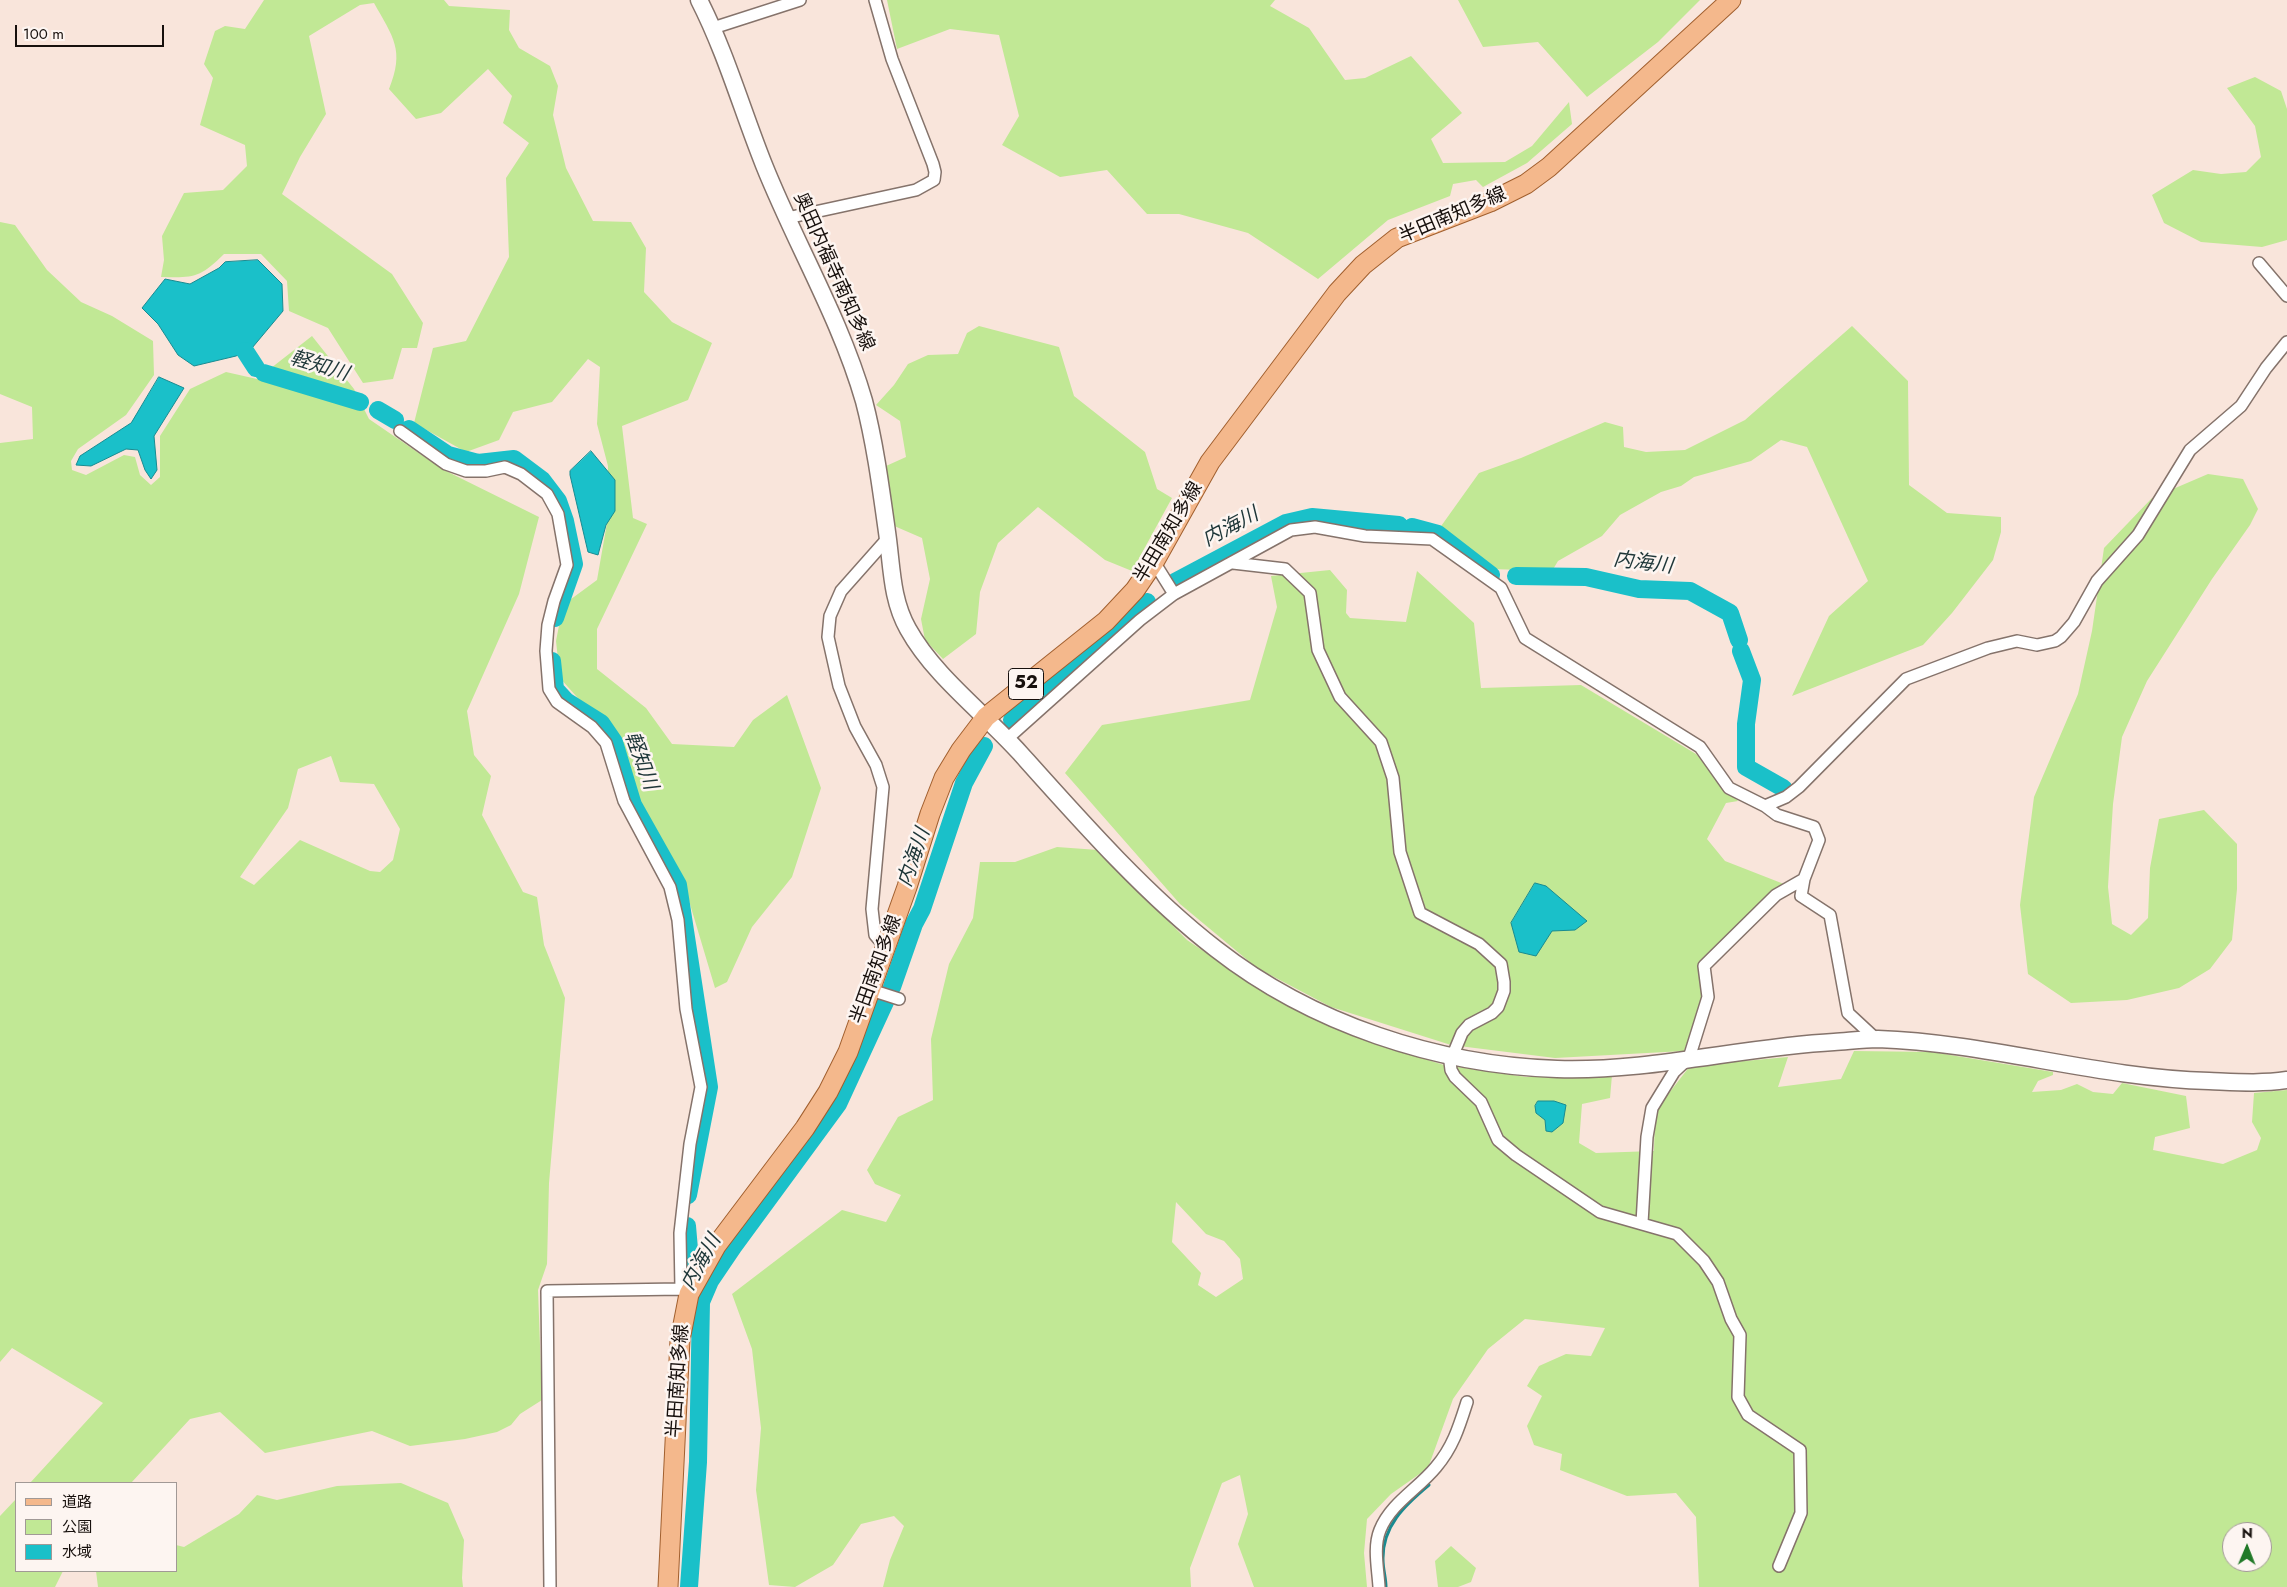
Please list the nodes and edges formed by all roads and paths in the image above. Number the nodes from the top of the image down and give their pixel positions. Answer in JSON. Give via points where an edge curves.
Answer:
{"nodes":[{"id":1,"x":699,"y":0,"type":"edge"},
{"id":2,"x":800,"y":0,"type":"edge"},
{"id":3,"x":874,"y":0,"type":"edge"},
{"id":4,"x":1731,"y":0,"type":"edge"},
{"id":5,"x":713,"y":28,"type":"junction"},
{"id":6,"x":787,"y":218,"type":"junction"},
{"id":7,"x":2260,"y":264,"type":"dead end"},
{"id":8,"x":2287,"y":296,"type":"edge"},
{"id":9,"x":2287,"y":342,"type":"edge"},
{"id":10,"x":400,"y":431,"type":"dead end"},
{"id":11,"x":888,"y":538,"type":"junction"},
{"id":12,"x":1154,"y":562,"type":"junction"},
{"id":13,"x":1233,"y":563,"type":"junction"},
{"id":14,"x":1174,"y":594,"type":"junction"},
{"id":15,"x":986,"y":717,"type":"junction"},
{"id":16,"x":1007,"y":739,"type":"junction"},
{"id":17,"x":1765,"y":806,"type":"junction"},
{"id":18,"x":1804,"y":879,"type":"junction"},
{"id":19,"x":886,"y":948,"type":"junction"},
{"id":20,"x":871,"y":990,"type":"junction"},
{"id":21,"x":899,"y":999,"type":"dead end"},
{"id":22,"x":1876,"y":1039,"type":"junction"},
{"id":23,"x":1452,"y":1056,"type":"junction"},
{"id":24,"x":1689,"y":1058,"type":"junction"},
{"id":25,"x":2287,"y":1080,"type":"edge"},
{"id":26,"x":1642,"y":1223,"type":"junction"},
{"id":27,"x":685,"y":1291,"type":"junction"},
{"id":28,"x":1468,"y":1402,"type":"dead end"},
{"id":29,"x":1779,"y":1566,"type":"dead end"},
{"id":30,"x":550,"y":1587,"type":"edge"},
{"id":31,"x":668,"y":1587,"type":"edge"},
{"id":32,"x":1379,"y":1587,"type":"edge"}],
"edges":[{"from":1,"to":5,"type":"street","name":"奥田内福寺南知多線"},
{"from":2,"to":5,"type":"street"},
{"from":3,"to":6,"type":"street","via":[[892,59],[933,164],[934,180],[916,190]]},
{"from":4,"to":12,"type":"main road","name":"半田南知多線","number":"52","via":[[1549,167],[1526,184],[1490,202],[1397,238],[1363,265],[1338,293],[1210,462]]},
{"from":5,"to":6,"type":"street","name":"奥田内福寺南知多線","via":[[762,162]]},
{"from":6,"to":11,"type":"street","name":"奥田内福寺南知多線","via":[[833,313],[865,406]]},
{"from":7,"to":8,"type":"street"},
{"from":9,"to":17,"type":"street","via":[[2240,406],[2190,450],[2138,535],[2096,581],[2074,622],[2061,637],[2037,645],[2017,641],[1988,648],[1906,679],[1799,787]]},
{"from":10,"to":27,"type":"street","via":[[446,464],[466,471],[506,467],[521,474],[547,494],[558,514],[567,564],[548,625],[549,689],[557,702],[592,727],[606,743],[624,801],[670,887],[678,920],[686,1009],[701,1087],[690,1144],[680,1233]]},
{"from":11,"to":15,"type":"street","name":"奥田内福寺南知多線","via":[[892,585],[907,628],[943,676]]},
{"from":11,"to":19,"type":"street","via":[[840,591],[830,616],[828,637],[839,686],[883,787],[872,909],[874,935]]},
{"from":12,"to":14,"type":"street"},
{"from":12,"to":15,"type":"main road","name":"半田南知多線","number":"52","via":[[1135,590],[1106,621]]},
{"from":13,"to":14,"type":"street"},
{"from":13,"to":17,"type":"street","via":[[1291,530],[1315,526],[1365,536],[1432,539],[1501,588],[1526,638],[1700,747],[1730,788]]},
{"from":13,"to":23,"type":"street","via":[[1285,569],[1310,593],[1318,650],[1340,697],[1381,742],[1394,778],[1400,852],[1420,913],[1479,944],[1501,964],[1504,991],[1498,1007],[1462,1033]]},
{"from":14,"to":16,"type":"street","via":[[1140,620]]},
{"from":15,"to":16,"type":"street","name":"奥田内福寺南知多線"},
{"from":15,"to":19,"type":"main road","name":"半田南知多線","number":"52","via":[[944,778]]},
{"from":16,"to":23,"type":"street","name":"奥田内福寺南知多線","via":[[1132,872],[1218,951],[1289,996],[1329,1016],[1398,1042]]},
{"from":17,"to":18,"type":"street","via":[[1777,815],[1814,827],[1819,840]]},
{"from":18,"to":22,"type":"street","via":[[1801,896],[1830,915],[1848,1013]]},
{"from":18,"to":24,"type":"street","via":[[1776,895],[1704,966],[1708,996]]},
{"from":19,"to":20,"type":"main road","name":"半田南知多線","number":"52"},
{"from":20,"to":21,"type":"street"},
{"from":20,"to":27,"type":"main road","name":"半田南知多線","number":"52","via":[[848,1052],[828,1092]]},
{"from":22,"to":24,"type":"street","name":"奥田内福寺南知多線"},
{"from":22,"to":25,"type":"street","name":"奥田内福寺南知多線","via":[[1946,1045],[2170,1080]]},
{"from":23,"to":24,"type":"street","name":"奥田内福寺南知多線","via":[[1556,1069]]},
{"from":23,"to":26,"type":"street","via":[[1451,1070],[1481,1102],[1493,1133],[1503,1146],[1600,1212]]},
{"from":24,"to":26,"type":"street","via":[[1674,1072],[1652,1108]]},
{"from":26,"to":29,"type":"street","via":[[1677,1234],[1704,1261],[1718,1282],[1740,1336],[1738,1397],[1748,1415],[1800,1450],[1801,1513]]},
{"from":27,"to":30,"type":"street","via":[[547,1291]]},
{"from":27,"to":31,"type":"main road","name":"半田南知多線","number":"52"},
{"from":28,"to":32,"type":"street","via":[[1453,1445],[1389,1514],[1380,1530],[1377,1544]]}]}
